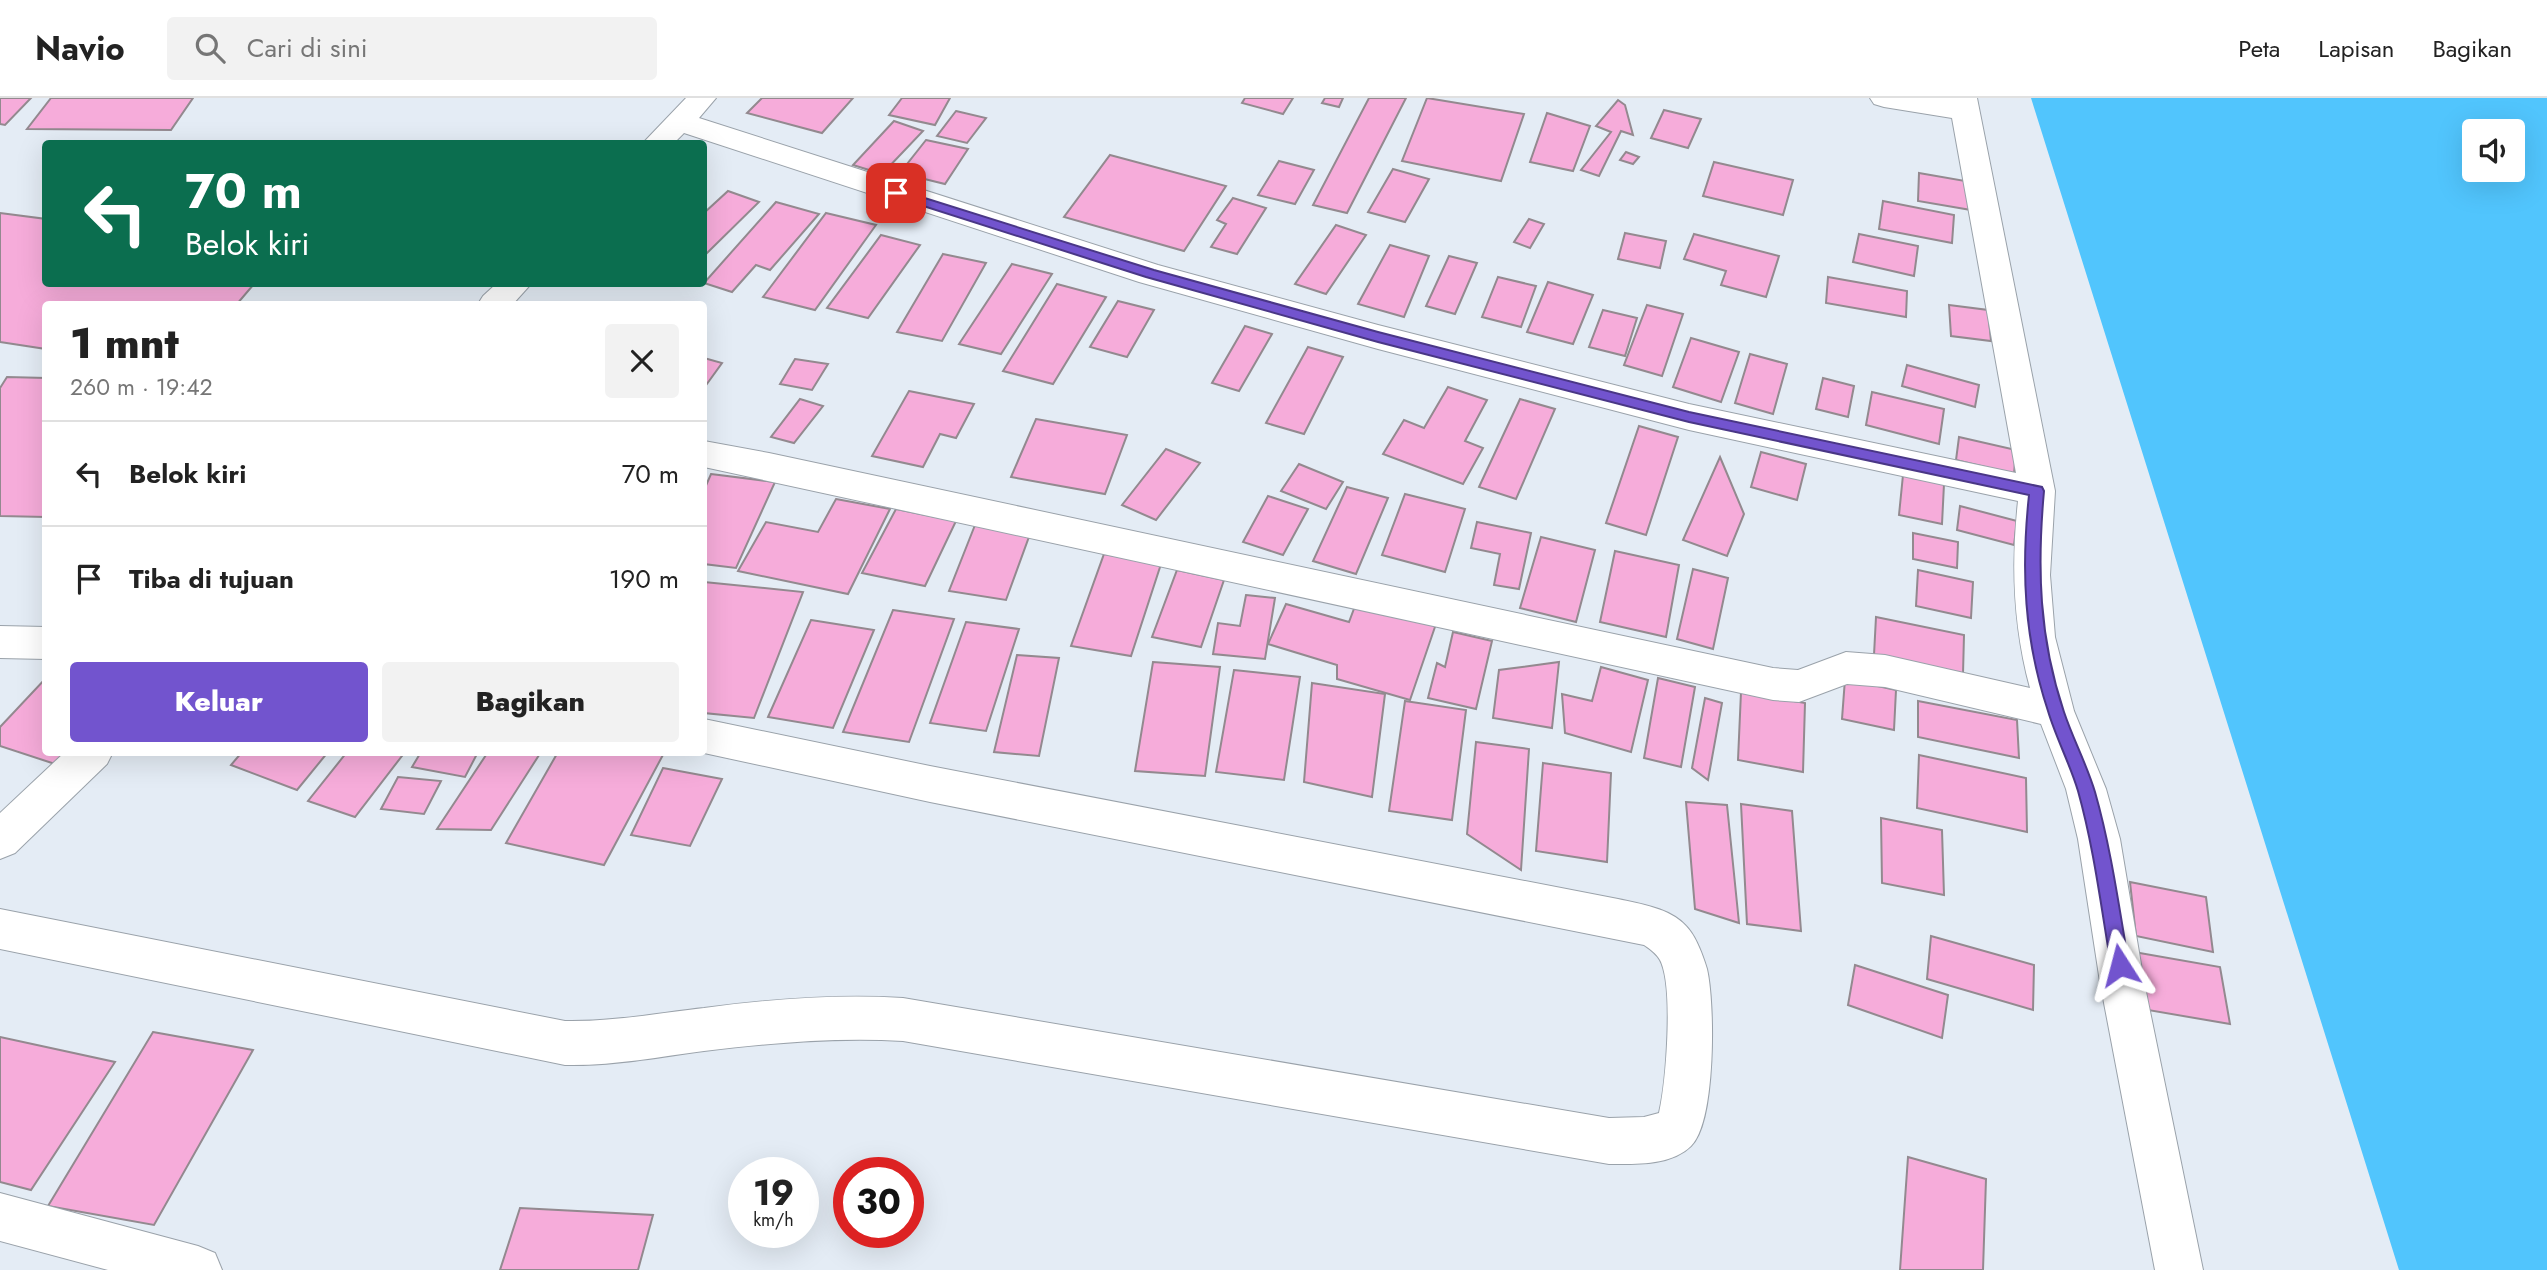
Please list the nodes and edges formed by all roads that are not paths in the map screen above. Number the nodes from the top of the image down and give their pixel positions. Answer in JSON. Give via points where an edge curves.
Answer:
{"nodes":[{"id":1,"x":702,"y":98,"type":"edge"},
{"id":2,"x":1884,"y":98,"type":"edge"},
{"id":3,"x":1964,"y":104,"type":"edge"},
{"id":4,"x":667,"y":132,"type":"edge"},
{"id":5,"x":694,"y":140,"type":"edge"},
{"id":6,"x":707,"y":144,"type":"edge"},
{"id":7,"x":512,"y":287,"type":"edge"},
{"id":8,"x":497,"y":301,"type":"edge"},
{"id":9,"x":707,"y":455,"type":"edge"},
{"id":10,"x":2037,"y":491,"type":"junction"},
{"id":11,"x":0,"y":642,"type":"edge"},
{"id":12,"x":42,"y":643,"type":"edge"},
{"id":13,"x":2055,"y":711,"type":"junction"},
{"id":14,"x":707,"y":737,"type":"edge"},
{"id":15,"x":89,"y":756,"type":"edge"},
{"id":16,"x":0,"y":840,"type":"edge"},
{"id":17,"x":0,"y":929,"type":"edge"},
{"id":18,"x":0,"y":1217,"type":"edge"},
{"id":19,"x":198,"y":1270,"type":"edge"},
{"id":20,"x":2179,"y":1270,"type":"edge"}],
"edges":[{"from":1,"to":4,"type":"street"},
{"from":2,"to":3,"type":"street"},
{"from":3,"to":10,"type":"street"},
{"from":4,"to":5,"type":"street"},
{"from":6,"to":10,"type":"street","via":[[1378,337],[1689,417]]},
{"from":7,"to":8,"type":"street"},
{"from":9,"to":13,"type":"street","via":[[1773,684],[1799,686],[1846,668],[1885,671]]},
{"from":10,"to":13,"type":"street","via":[[2031,591],[2035,629]]},
{"from":11,"to":12,"type":"street"},
{"from":13,"to":20,"type":"street","via":[[2086,789],[2099,839]]},
{"from":14,"to":17,"type":"street","via":[[1657,929],[1674,944],[1685,971],[1690,1014],[1684,1108],[1678,1127],[1661,1138],[1609,1141],[930,1023],[869,1018],[705,1029],[602,1045],[565,1043]]},
{"from":15,"to":16,"type":"street"},
{"from":18,"to":19,"type":"street"}]}
